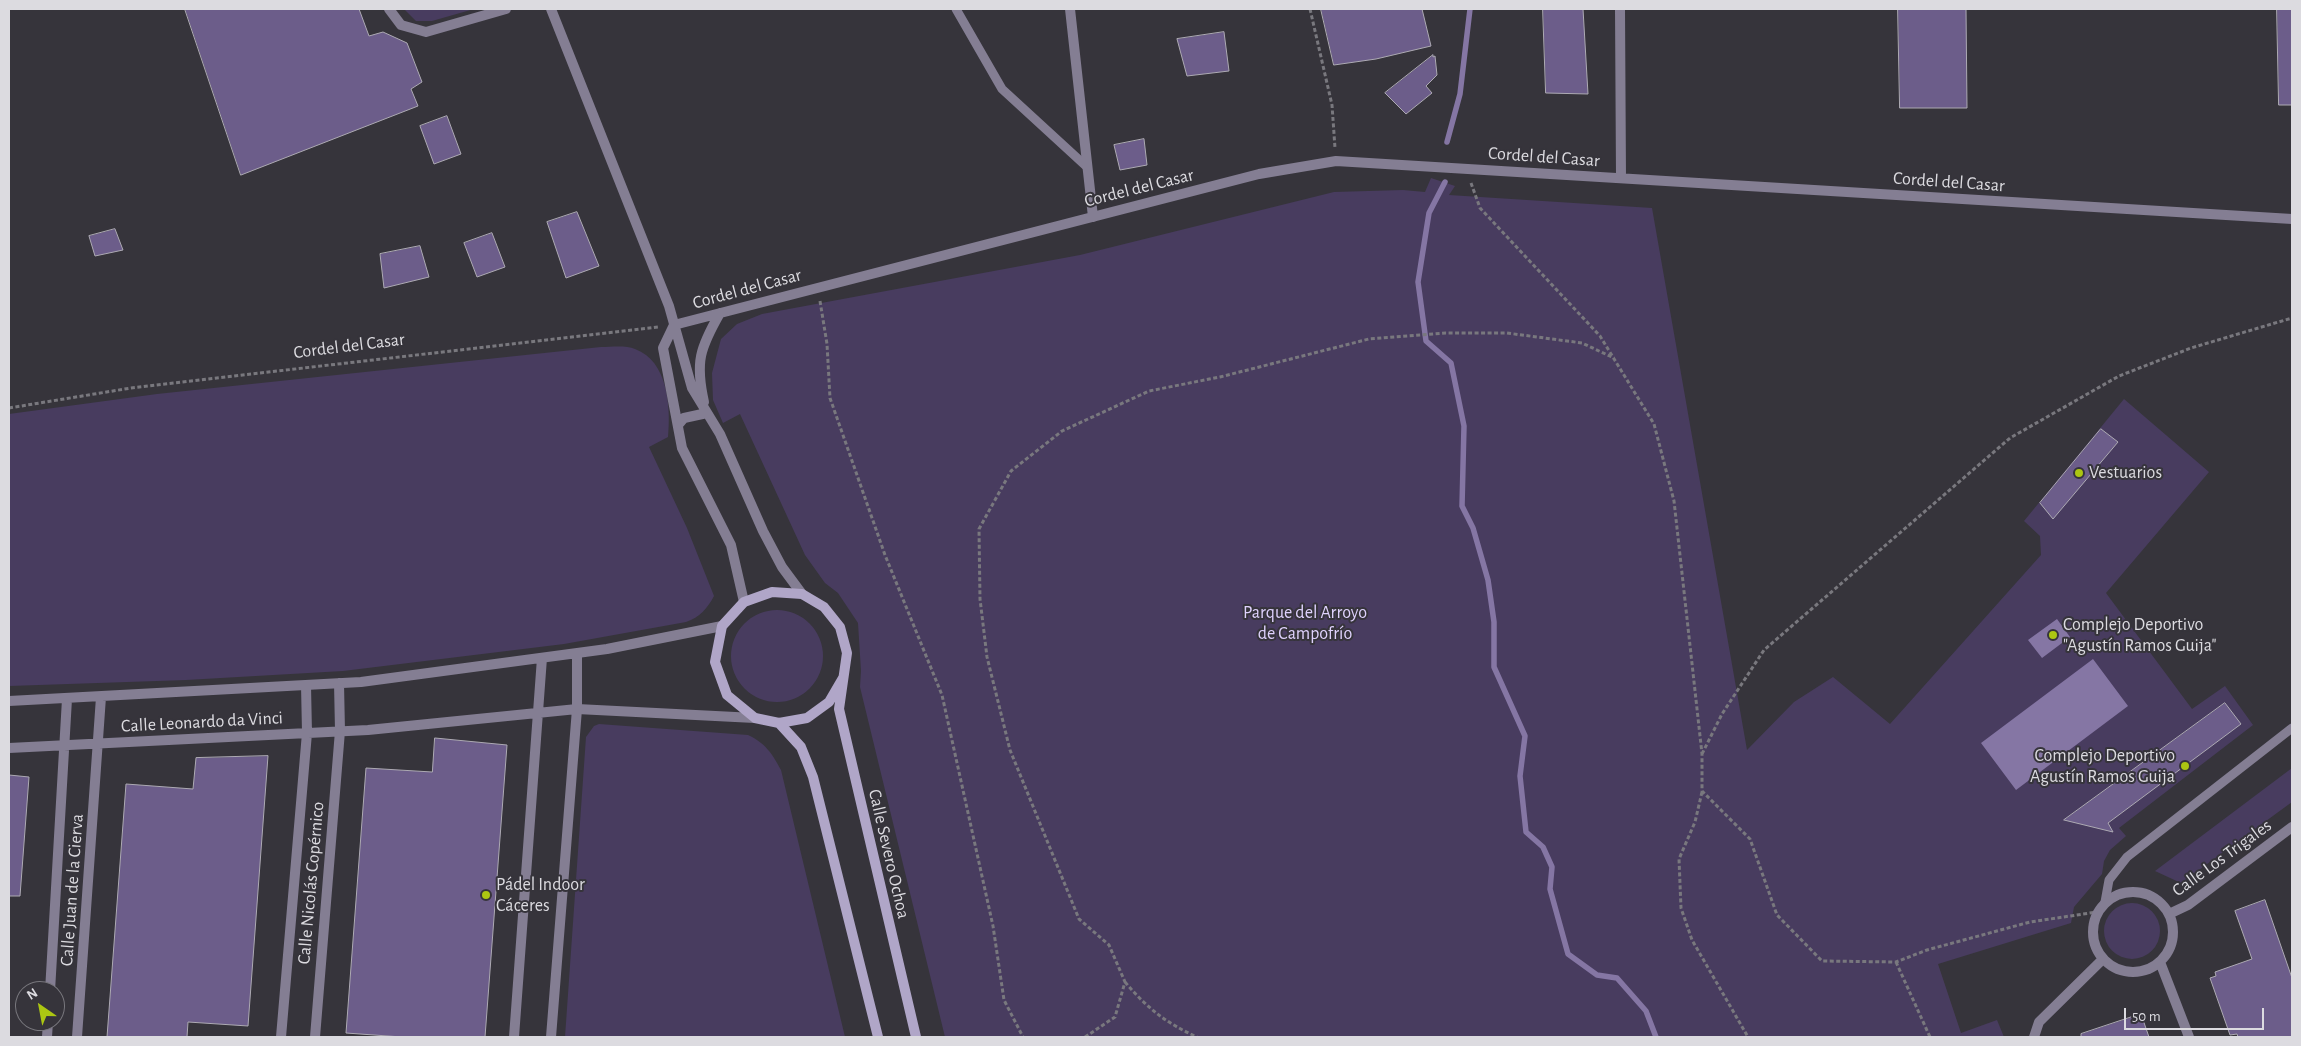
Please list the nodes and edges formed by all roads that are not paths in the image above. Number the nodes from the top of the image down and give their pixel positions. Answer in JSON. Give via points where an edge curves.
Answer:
{"nodes":[{"id":1,"x":389,"y":9,"type":"edge"},
{"id":2,"x":506,"y":9,"type":"edge"},
{"id":3,"x":551,"y":9,"type":"edge"},
{"id":4,"x":956,"y":9,"type":"edge"},
{"id":5,"x":1070,"y":9,"type":"edge"},
{"id":6,"x":1620,"y":9,"type":"edge"},
{"id":7,"x":1087,"y":167,"type":"junction"},
{"id":8,"x":1621,"y":178,"type":"junction"},
{"id":9,"x":1093,"y":217,"type":"junction"},
{"id":10,"x":2292,"y":219,"type":"edge"},
{"id":11,"x":720,"y":313,"type":"junction"},
{"id":12,"x":674,"y":325,"type":"junction"},
{"id":13,"x":707,"y":413,"type":"junction"},
{"id":14,"x":678,"y":426,"type":"junction"},
{"id":15,"x":802,"y":594,"type":"junction"},
{"id":16,"x":744,"y":602,"type":"junction"},
{"id":17,"x":722,"y":626,"type":"junction"},
{"id":18,"x":577,"y":653,"type":"junction"},
{"id":19,"x":542,"y":658,"type":"junction"},
{"id":20,"x":843,"y":678,"type":"junction"},
{"id":21,"x":339,"y":684,"type":"junction"},
{"id":22,"x":306,"y":685,"type":"junction"},
{"id":23,"x":101,"y":697,"type":"junction"},
{"id":24,"x":67,"y":699,"type":"junction"},
{"id":25,"x":9,"y":700,"type":"edge"},
{"id":26,"x":577,"y":709,"type":"junction"},
{"id":27,"x":536,"y":713,"type":"junction"},
{"id":28,"x":755,"y":718,"type":"junction"},
{"id":29,"x":779,"y":723,"type":"junction"},
{"id":30,"x":2292,"y":728,"type":"edge"},
{"id":31,"x":340,"y":731,"type":"junction"},
{"id":32,"x":307,"y":733,"type":"junction"},
{"id":33,"x":99,"y":744,"type":"junction"},
{"id":34,"x":66,"y":746,"type":"junction"},
{"id":35,"x":9,"y":748,"type":"edge"},
{"id":36,"x":2292,"y":827,"type":"edge"},
{"id":37,"x":2105,"y":902,"type":"junction"},
{"id":38,"x":2169,"y":914,"type":"junction"},
{"id":39,"x":2103,"y":959,"type":"junction"},
{"id":40,"x":2160,"y":962,"type":"junction"},
{"id":41,"x":51,"y":981,"type":"edge"},
{"id":42,"x":77,"y":1037,"type":"edge"},
{"id":43,"x":281,"y":1037,"type":"edge"},
{"id":44,"x":315,"y":1037,"type":"edge"},
{"id":45,"x":514,"y":1037,"type":"edge"},
{"id":46,"x":551,"y":1037,"type":"edge"},
{"id":47,"x":878,"y":1037,"type":"edge"},
{"id":48,"x":916,"y":1037,"type":"edge"},
{"id":49,"x":2034,"y":1037,"type":"edge"},
{"id":50,"x":2189,"y":1037,"type":"edge"}],
"edges":[{"from":1,"to":2,"type":"street","via":[[401,25],[426,32]]},
{"from":3,"to":12,"type":"street"},
{"from":4,"to":7,"type":"lane","via":[[1002,89]]},
{"from":5,"to":7,"type":"street"},
{"from":6,"to":8,"type":"street"},
{"from":7,"to":9,"type":"street"},
{"from":8,"to":9,"type":"street","name":"Cordel del Casar","via":[[1336,161],[1260,174]]},
{"from":8,"to":10,"type":"street","name":"Cordel del Casar"},
{"from":9,"to":11,"type":"street","name":"Cordel del Casar"},
{"from":11,"to":12,"type":"street","name":"Cordel del Casar"},
{"from":11,"to":13,"type":"street","via":[[702,348],[699,378]]},
{"from":12,"to":13,"type":"street","via":[[692,388]]},
{"from":12,"to":14,"type":"street","via":[[663,348]]},
{"from":13,"to":14,"type":"street","via":[[684,418]]},
{"from":13,"to":15,"type":"street","via":[[782,567]]},
{"from":14,"to":16,"type":"street","via":[[682,448],[731,545]]},
{"from":15,"to":16,"type":"main road","via":[[772,592]]},
{"from":15,"to":20,"type":"main road","via":[[824,607],[840,627],[847,652]]},
{"from":16,"to":17,"type":"main road"},
{"from":17,"to":18,"type":"street","name":"Calle Leonardo da Vinci"},
{"from":17,"to":28,"type":"main road","via":[[715,662],[727,695]]},
{"from":18,"to":19,"type":"street","name":"Calle Leonardo da Vinci"},
{"from":18,"to":26,"type":"street"},
{"from":19,"to":21,"type":"street","name":"Calle Leonardo da Vinci"},
{"from":19,"to":27,"type":"street"},
{"from":20,"to":29,"type":"main road","via":[[829,702],[822,707],[806,718]]},
{"from":20,"to":48,"type":"main road","name":"Calle Severo Ochoa","via":[[839,709]]},
{"from":21,"to":22,"type":"street","name":"Calle Leonardo da Vinci"},
{"from":21,"to":31,"type":"street"},
{"from":22,"to":23,"type":"street","name":"Calle Leonardo da Vinci"},
{"from":22,"to":32,"type":"street","name":"Calle Leonardo da Vinci"},
{"from":23,"to":24,"type":"street","name":"Calle Leonardo da Vinci"},
{"from":23,"to":33,"type":"street","name":"Calle Leonardo da Vinci"},
{"from":24,"to":25,"type":"street","name":"Calle Leonardo da Vinci"},
{"from":24,"to":34,"type":"street"},
{"from":26,"to":27,"type":"street","name":"Calle Leonardo da Vinci"},
{"from":26,"to":28,"type":"street","name":"Calle Leonardo da Vinci"},
{"from":26,"to":46,"type":"street"},
{"from":27,"to":31,"type":"street","name":"Calle Leonardo da Vinci"},
{"from":27,"to":45,"type":"street"},
{"from":28,"to":29,"type":"main road"},
{"from":29,"to":47,"type":"main road","via":[[801,747],[813,777]]},
{"from":30,"to":37,"type":"lane","via":[[2127,857],[2109,880]]},
{"from":31,"to":32,"type":"street","name":"Calle Leonardo da Vinci"},
{"from":31,"to":44,"type":"street","name":"Calle Nicolás Copérnico"},
{"from":32,"to":33,"type":"street","name":"Calle Leonardo da Vinci"},
{"from":32,"to":43,"type":"street","name":"Calle Nicolás Copérnico"},
{"from":33,"to":34,"type":"street","name":"Calle Leonardo da Vinci"},
{"from":33,"to":42,"type":"street","name":"Calle Juan de la Cierva"},
{"from":34,"to":35,"type":"street","name":"Calle Leonardo da Vinci"},
{"from":34,"to":41,"type":"street","name":"Calle Juan de la Cierva"},
{"from":36,"to":38,"type":"street","name":"Calle Los Trigales","via":[[2188,905]]},
{"from":37,"to":38,"type":"street","via":[[2122,893],[2140,892],[2152,896]]},
{"from":37,"to":39,"type":"street","via":[[2093,924],[2096,948]]},
{"from":38,"to":40,"type":"street","via":[[2173,926],[2172,939]]},
{"from":39,"to":40,"type":"street","via":[[2124,971],[2137,972]]},
{"from":39,"to":49,"type":"street","via":[[2039,1022]]},
{"from":40,"to":50,"type":"street"}]}
